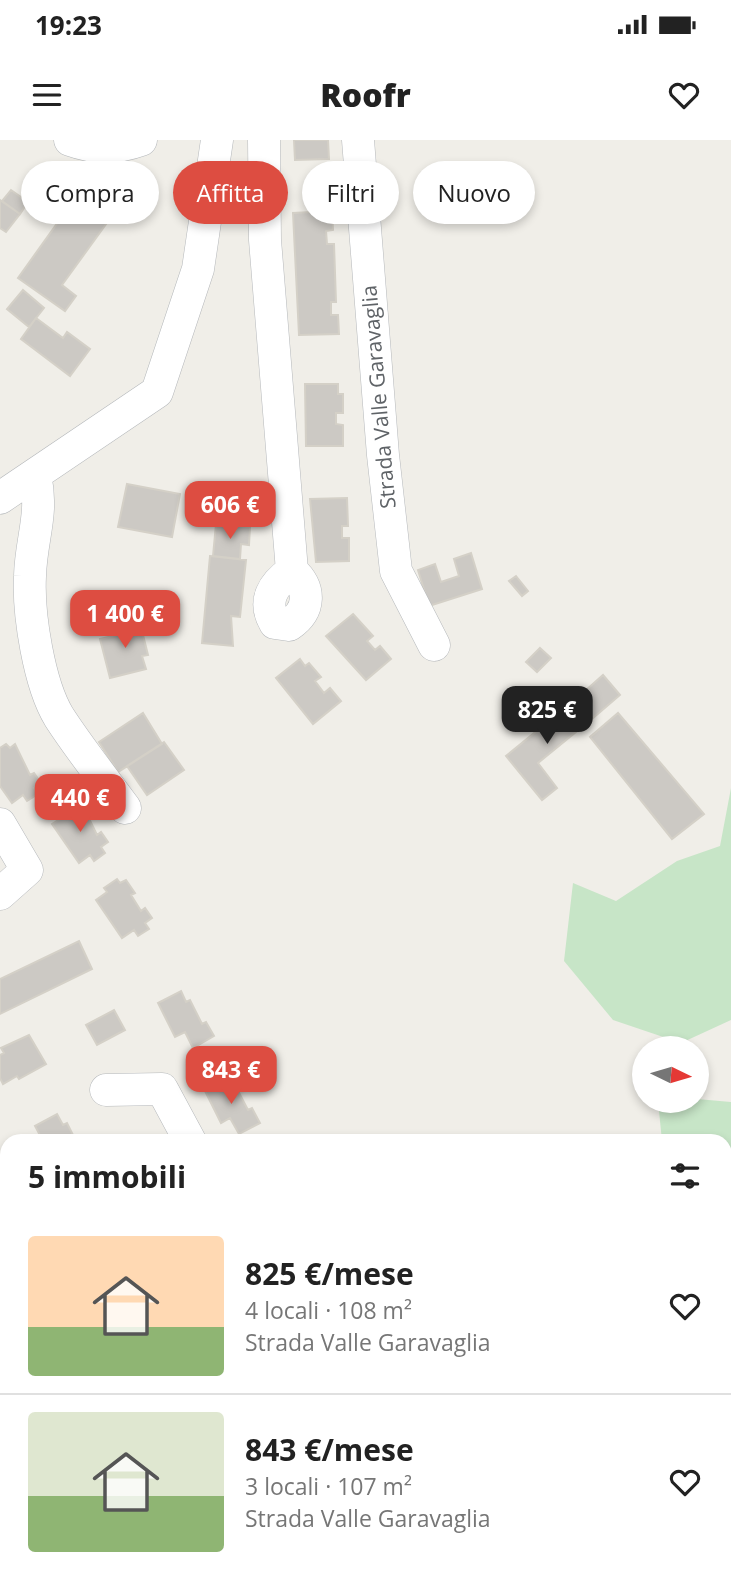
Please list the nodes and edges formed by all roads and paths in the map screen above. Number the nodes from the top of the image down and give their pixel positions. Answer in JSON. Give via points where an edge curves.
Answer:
{"nodes":[{"id":1,"x":70,"y":140,"type":"edge"},
{"id":2,"x":141,"y":140,"type":"edge"},
{"id":3,"x":217,"y":140,"type":"edge"},
{"id":4,"x":264,"y":140,"type":"edge"},
{"id":5,"x":358,"y":140,"type":"edge"},
{"id":6,"x":35,"y":475,"type":"junction"},
{"id":7,"x":0,"y":498,"type":"edge"},
{"id":8,"x":292,"y":571,"type":"dead end"},
{"id":9,"x":434,"y":645,"type":"dead end"},
{"id":10,"x":125,"y":808,"type":"dead end"},
{"id":11,"x":0,"y":824,"type":"edge"},
{"id":12,"x":0,"y":894,"type":"edge"},
{"id":13,"x":106,"y":1090,"type":"dead end"},
{"id":14,"x":187,"y":1134,"type":"edge"}],
"edges":[{"from":1,"to":2,"type":"street","via":[[90,147],[122,147]]},
{"from":3,"to":6,"type":"street","via":[[198,269],[157,392]]},
{"from":4,"to":8,"type":"street","via":[[265,240]]},
{"from":5,"to":9,"type":"street","name":"Strada Valle Garavaglia","via":[[396,571]]},
{"from":6,"to":7,"type":"street"},
{"from":6,"to":10,"type":"street","via":[[41,500],[30,576],[32,623],[43,672],[57,715]]},
{"from":11,"to":12,"type":"street","via":[[27,870]]},
{"from":13,"to":14,"type":"street","via":[[162,1089]]}]}
